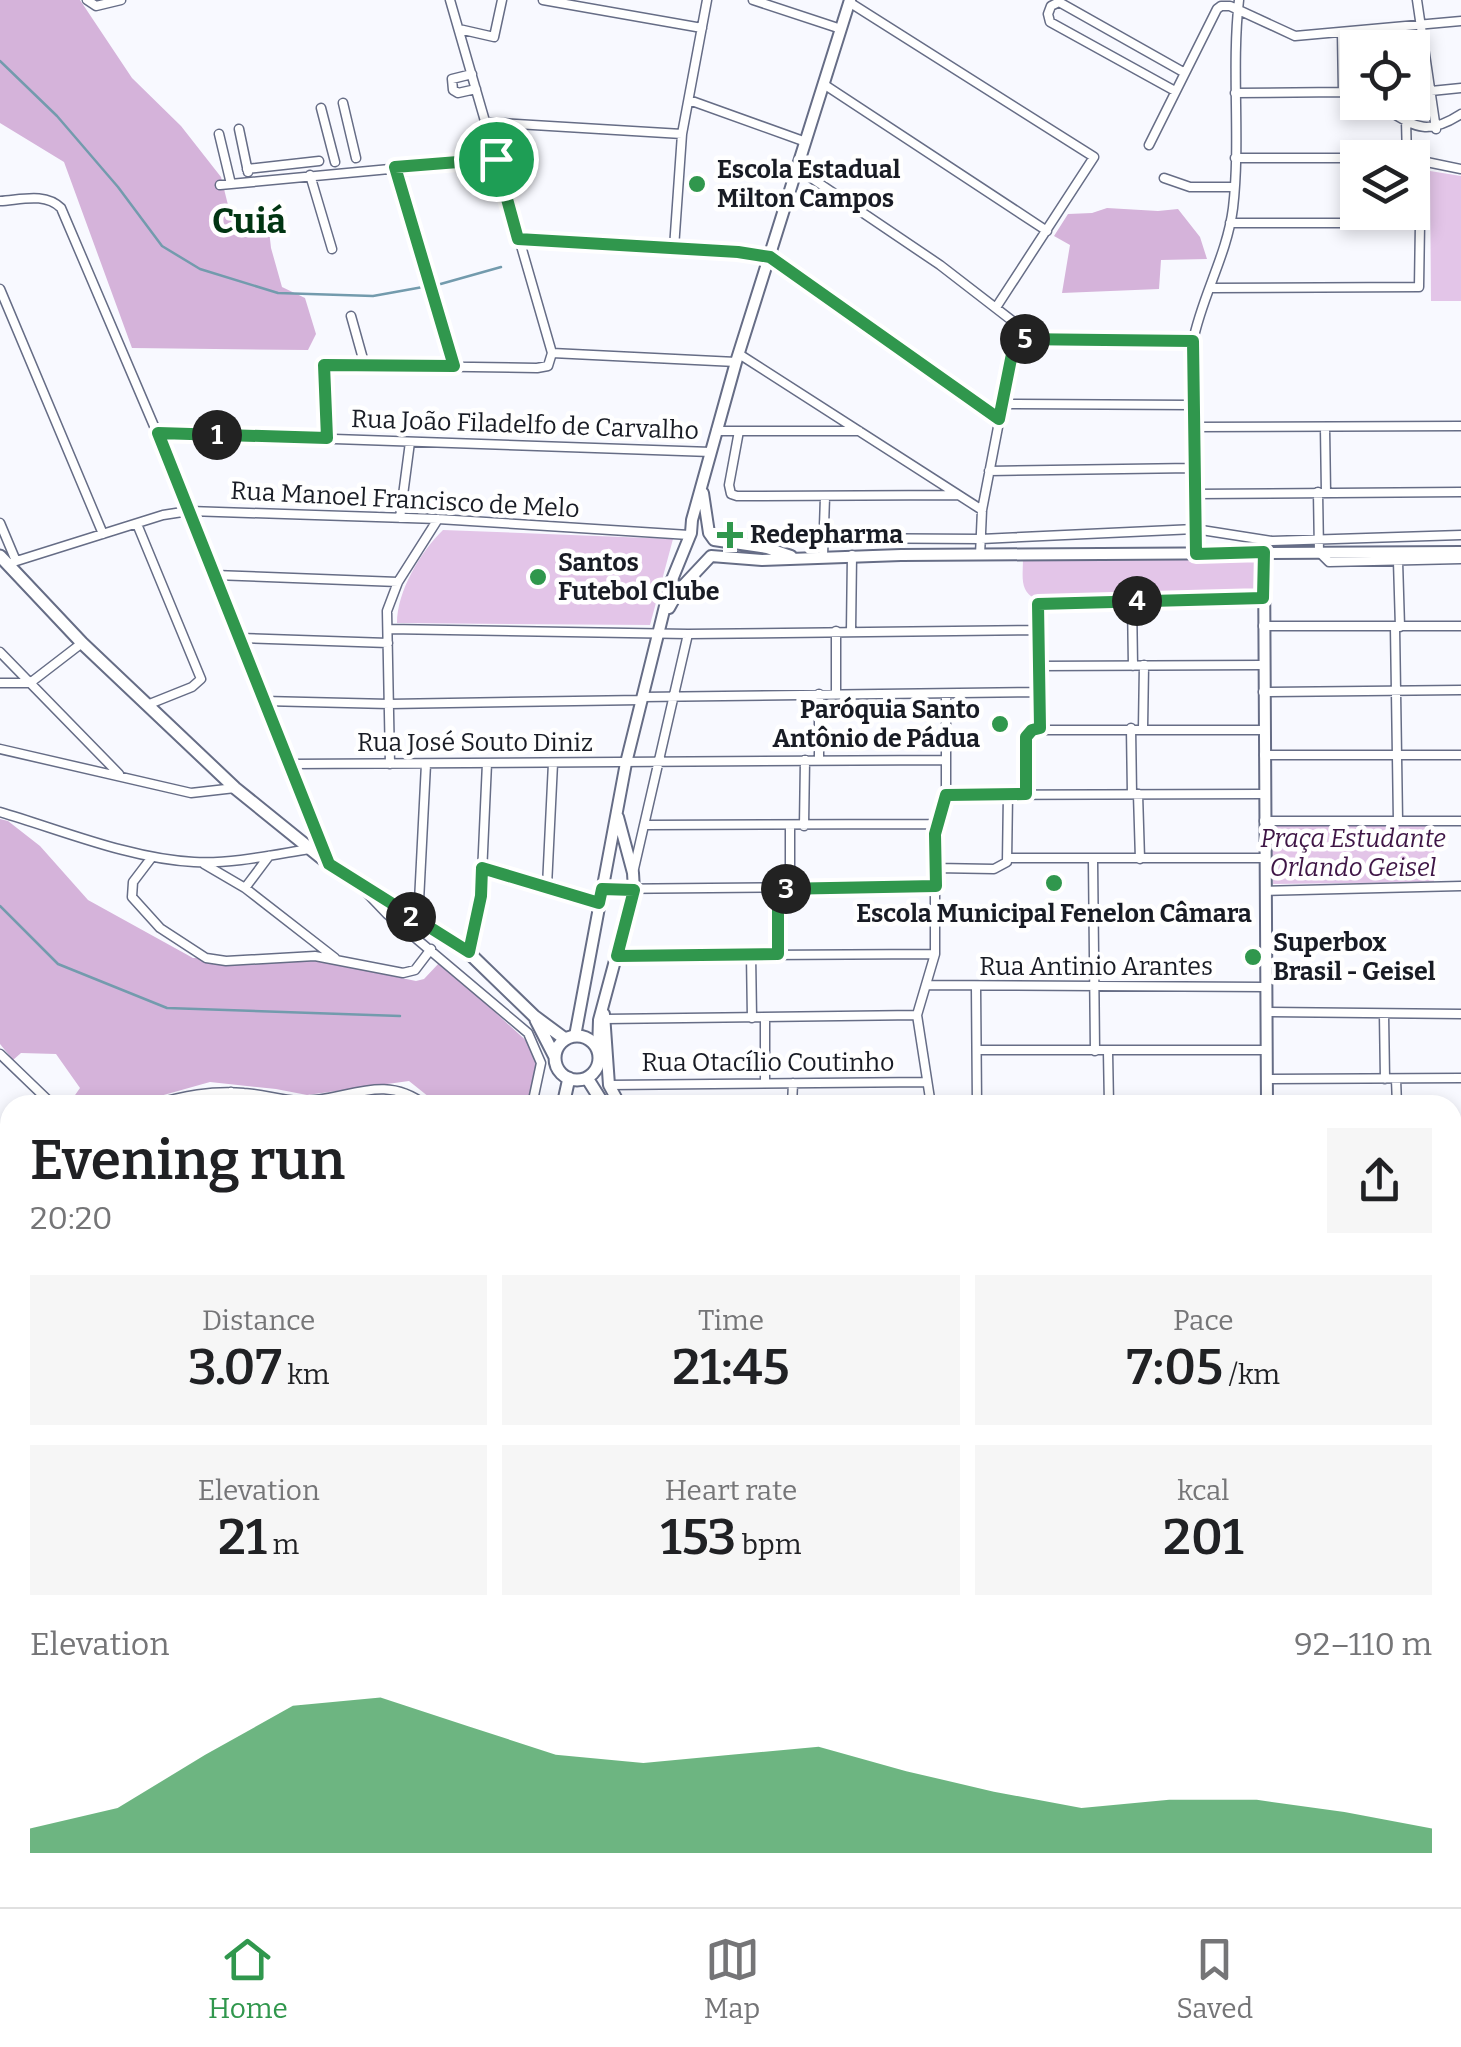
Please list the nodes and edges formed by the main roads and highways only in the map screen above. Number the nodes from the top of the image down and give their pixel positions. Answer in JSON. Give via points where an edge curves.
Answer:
{"nodes":[{"id":1,"x":849,"y":1,"type":"edge"},
{"id":2,"x":702,"y":487,"type":"junction"},
{"id":3,"x":690,"y":534,"type":"junction"},
{"id":4,"x":712,"y":536,"type":"junction"},
{"id":5,"x":685,"y":550,"type":"junction"},
{"id":6,"x":1264,"y":552,"type":"junction"},
{"id":7,"x":1455,"y":556,"type":"edge"},
{"id":8,"x":708,"y":558,"type":"junction"},
{"id":9,"x":796,"y":558,"type":"junction"},
{"id":10,"x":8,"y":560,"type":"edge"},
{"id":11,"x":660,"y":627,"type":"junction"},
{"id":12,"x":616,"y":811,"type":"junction"},
{"id":13,"x":603,"y":1002,"type":"junction"},
{"id":14,"x":534,"y":1016,"type":"junction"},
{"id":15,"x":570,"y":1037,"type":"junction"},
{"id":16,"x":598,"y":1051,"type":"junction"},
{"id":17,"x":555,"y":1058,"type":"junction"},
{"id":18,"x":570,"y":1078,"type":"junction"},
{"id":19,"x":587,"y":1078,"type":"junction"},
{"id":20,"x":566,"y":1095,"type":"edge"},
{"id":21,"x":598,"y":1095,"type":"edge"},
{"id":22,"x":615,"y":1095,"type":"edge"},
{"id":23,"x":1267,"y":1095,"type":"edge"}],
"edges":[{"from":1,"to":2,"type":"main road"},
{"from":2,"to":3,"type":"main road"},
{"from":2,"to":4,"type":"main road"},
{"from":3,"to":4,"type":"main road"},
{"from":3,"to":5,"type":"main road"},
{"from":4,"to":8,"type":"main road"},
{"from":4,"to":9,"type":"main road"},
{"from":5,"to":8,"type":"main road","via":[[693,559]]},
{"from":5,"to":11,"type":"main road"},
{"from":6,"to":7,"type":"main road","via":[[1319,546],[1383,557]]},
{"from":6,"to":9,"type":"main road"},
{"from":6,"to":23,"type":"main road"},
{"from":8,"to":9,"type":"main road"},
{"from":8,"to":11,"type":"main road","via":[[679,590]]},
{"from":10,"to":14,"type":"main road","via":[[82,643],[234,788],[329,864],[469,952]]},
{"from":11,"to":12,"type":"main road"},
{"from":12,"to":13,"type":"main road","via":[[634,890]]},
{"from":12,"to":15,"type":"main road"},
{"from":13,"to":16,"type":"main road"},
{"from":13,"to":22,"type":"main road"},
{"from":14,"to":15,"type":"main road"},
{"from":14,"to":17,"type":"main road"},
{"from":15,"to":16,"type":"main road","via":[[589,1039]]},
{"from":15,"to":17,"type":"main road"},
{"from":16,"to":19,"type":"main road"},
{"from":17,"to":18,"type":"main road"},
{"from":18,"to":19,"type":"main road"},
{"from":18,"to":20,"type":"main road"},
{"from":19,"to":21,"type":"main road"}]}
